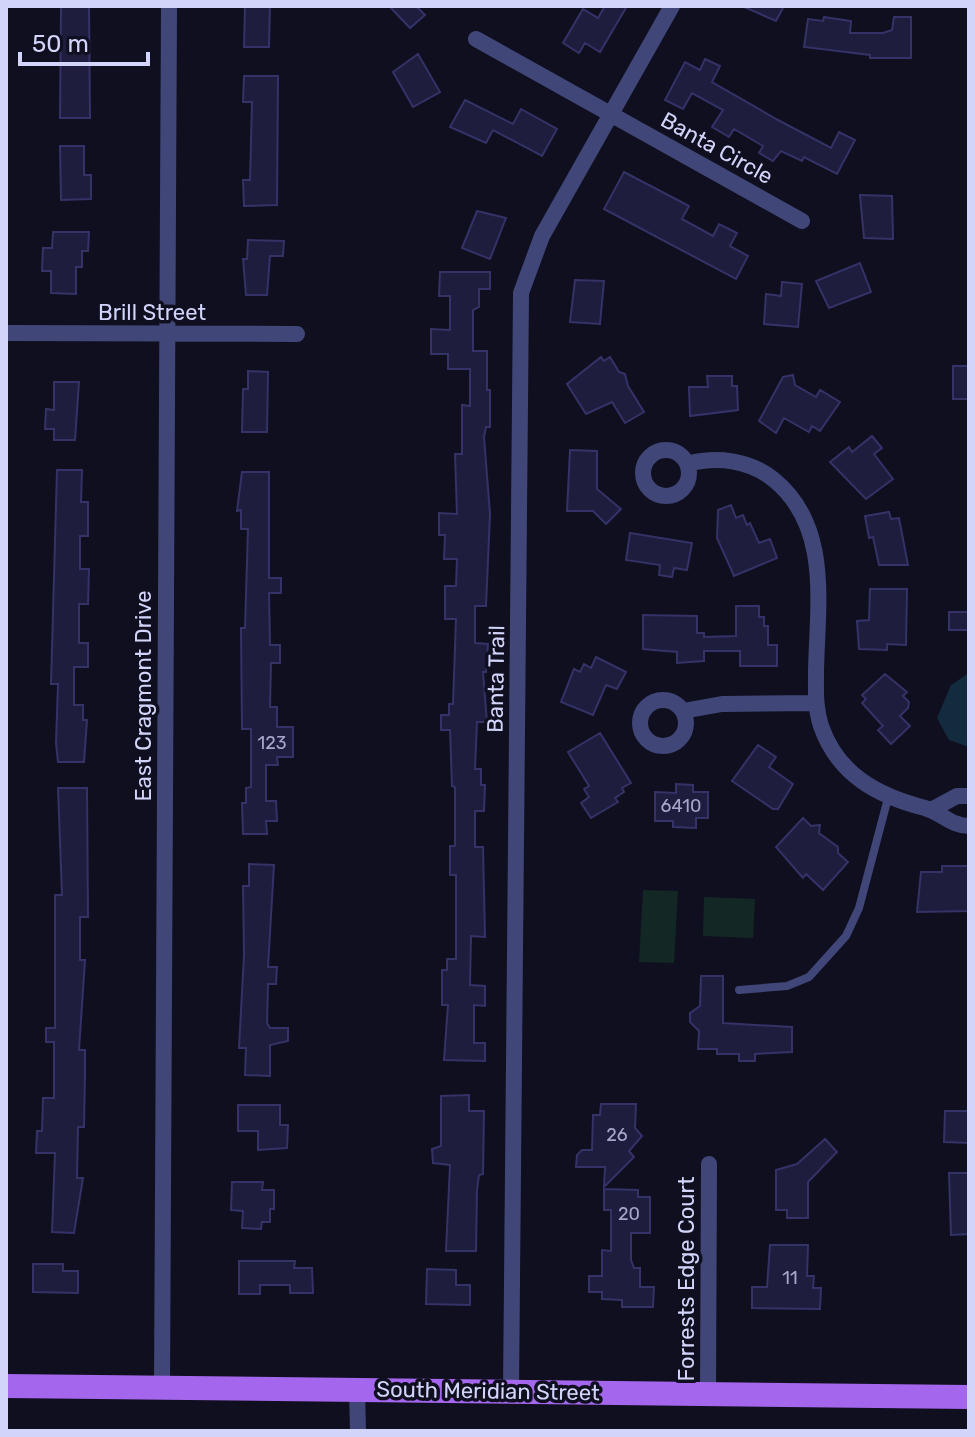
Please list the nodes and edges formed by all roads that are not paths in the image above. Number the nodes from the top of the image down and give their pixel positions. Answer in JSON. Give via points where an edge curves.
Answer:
{"nodes":[{"id":1,"x":169,"y":6,"type":"edge"},
{"id":2,"x":672,"y":6,"type":"edge"},
{"id":3,"x":476,"y":39,"type":"dead end"},
{"id":4,"x":610,"y":114,"type":"junction"},
{"id":5,"x":802,"y":221,"type":"dead end"},
{"id":6,"x":6,"y":333,"type":"edge"},
{"id":7,"x":297,"y":334,"type":"dead end"},
{"id":8,"x":167,"y":335,"type":"junction"},
{"id":9,"x":687,"y":464,"type":"dead end"},
{"id":10,"x":816,"y":703,"type":"junction"},
{"id":11,"x":683,"y":711,"type":"dead end"},
{"id":12,"x":969,"y":796,"type":"edge"},
{"id":13,"x":888,"y":798,"type":"junction"},
{"id":14,"x":931,"y":810,"type":"junction"},
{"id":15,"x":969,"y":826,"type":"edge"},
{"id":16,"x":739,"y":990,"type":"dead end"},
{"id":17,"x":709,"y":1164,"type":"dead end"},
{"id":18,"x":6,"y":1386,"type":"edge"},
{"id":19,"x":162,"y":1387,"type":"junction"},
{"id":20,"x":357,"y":1389,"type":"junction"},
{"id":21,"x":511,"y":1391,"type":"junction"},
{"id":22,"x":708,"y":1394,"type":"junction"},
{"id":23,"x":969,"y":1397,"type":"edge"},
{"id":24,"x":358,"y":1431,"type":"edge"}],
"edges":[{"from":1,"to":8,"type":"street","name":"East Cragmont Drive"},
{"from":2,"to":4,"type":"street","name":"Banta Trail"},
{"from":3,"to":4,"type":"street","name":"Banta Circle"},
{"from":4,"to":5,"type":"street","name":"Banta Circle"},
{"from":4,"to":21,"type":"street","name":"Banta Trail","via":[[542,236],[521,293]]},
{"from":6,"to":8,"type":"street","name":"Brill Street"},
{"from":7,"to":8,"type":"street","name":"Brill Street"},
{"from":8,"to":19,"type":"street","name":"East Cragmont Drive"},
{"from":9,"to":10,"type":"street","via":[[722,460],[753,467],[781,485],[800,510],[817,563]]},
{"from":10,"to":11,"type":"street","via":[[722,704]]},
{"from":10,"to":13,"type":"street","via":[[838,758],[860,781]]},
{"from":12,"to":14,"type":"street","via":[[957,796]]},
{"from":13,"to":14,"type":"street"},
{"from":13,"to":16,"type":"lane","via":[[859,908],[846,936],[809,977],[787,986]]},
{"from":14,"to":15,"type":"street","via":[[957,826]]},
{"from":17,"to":22,"type":"street","name":"Forrests Edge Court"},
{"from":18,"to":19,"type":"main road","name":"South Meridian Street"},
{"from":19,"to":20,"type":"main road","name":"South Meridian Street"},
{"from":20,"to":21,"type":"main road","name":"South Meridian Street"},
{"from":20,"to":24,"type":"street"},
{"from":21,"to":22,"type":"main road","name":"South Meridian Street"},
{"from":22,"to":23,"type":"main road","name":"South Meridian Street"}]}
